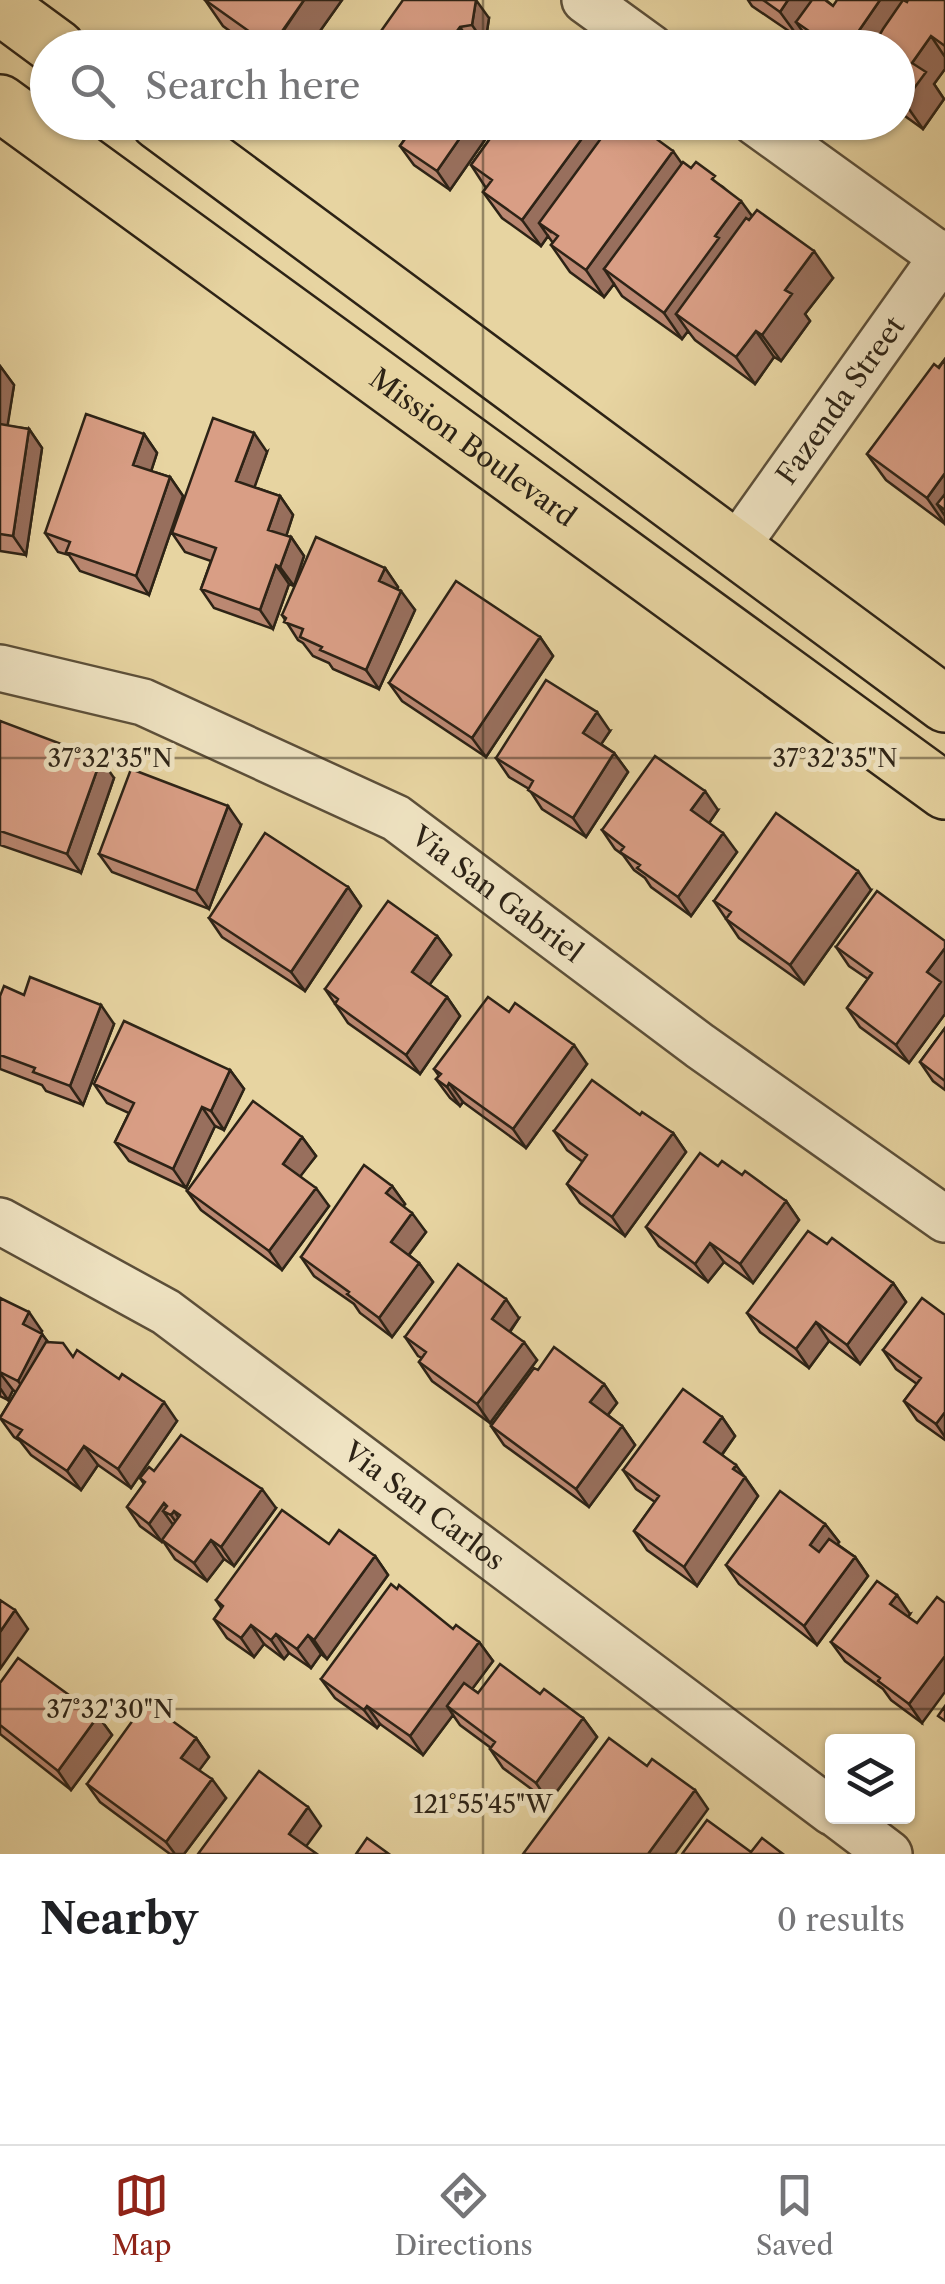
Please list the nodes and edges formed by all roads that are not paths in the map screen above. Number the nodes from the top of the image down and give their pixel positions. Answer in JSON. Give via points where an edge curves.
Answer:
{"nodes":[{"id":1,"x":585,"y":0,"type":"edge"},
{"id":2,"x":0,"y":6,"type":"edge"},
{"id":3,"x":33,"y":30,"type":"edge"},
{"id":4,"x":626,"y":30,"type":"edge"},
{"id":5,"x":0,"y":103,"type":"edge"},
{"id":6,"x":30,"y":125,"type":"edge"},
{"id":7,"x":51,"y":140,"type":"edge"},
{"id":8,"x":184,"y":140,"type":"edge"},
{"id":9,"x":780,"y":140,"type":"edge"},
{"id":10,"x":944,"y":256,"type":"edge"},
{"id":11,"x":736,"y":548,"type":"junction"},
{"id":12,"x":0,"y":668,"type":"edge"},
{"id":13,"x":945,"y":704,"type":"edge"},
{"id":14,"x":945,"y":790,"type":"edge"},
{"id":15,"x":945,"y":1219,"type":"edge"},
{"id":16,"x":0,"y":1221,"type":"edge"},
{"id":17,"x":825,"y":1807,"type":"edge"},
{"id":18,"x":849,"y":1824,"type":"edge"},
{"id":19,"x":888,"y":1854,"type":"edge"}],
"edges":[{"from":1,"to":4,"type":"street"},
{"from":2,"to":3,"type":"main road"},
{"from":5,"to":6,"type":"main road","name":"Mission Boulevard"},
{"from":7,"to":14,"type":"main road","name":"Mission Boulevard"},
{"from":8,"to":11,"type":"main road"},
{"from":9,"to":10,"type":"street"},
{"from":10,"to":11,"type":"street","name":"Fazenda Street"},
{"from":11,"to":13,"type":"main road"},
{"from":12,"to":15,"type":"street","name":"Via San Gabriel","via":[[143,702],[396,818]]},
{"from":16,"to":17,"type":"street","name":"Via San Carlos","via":[[166,1312]]},
{"from":18,"to":19,"type":"street"}]}
